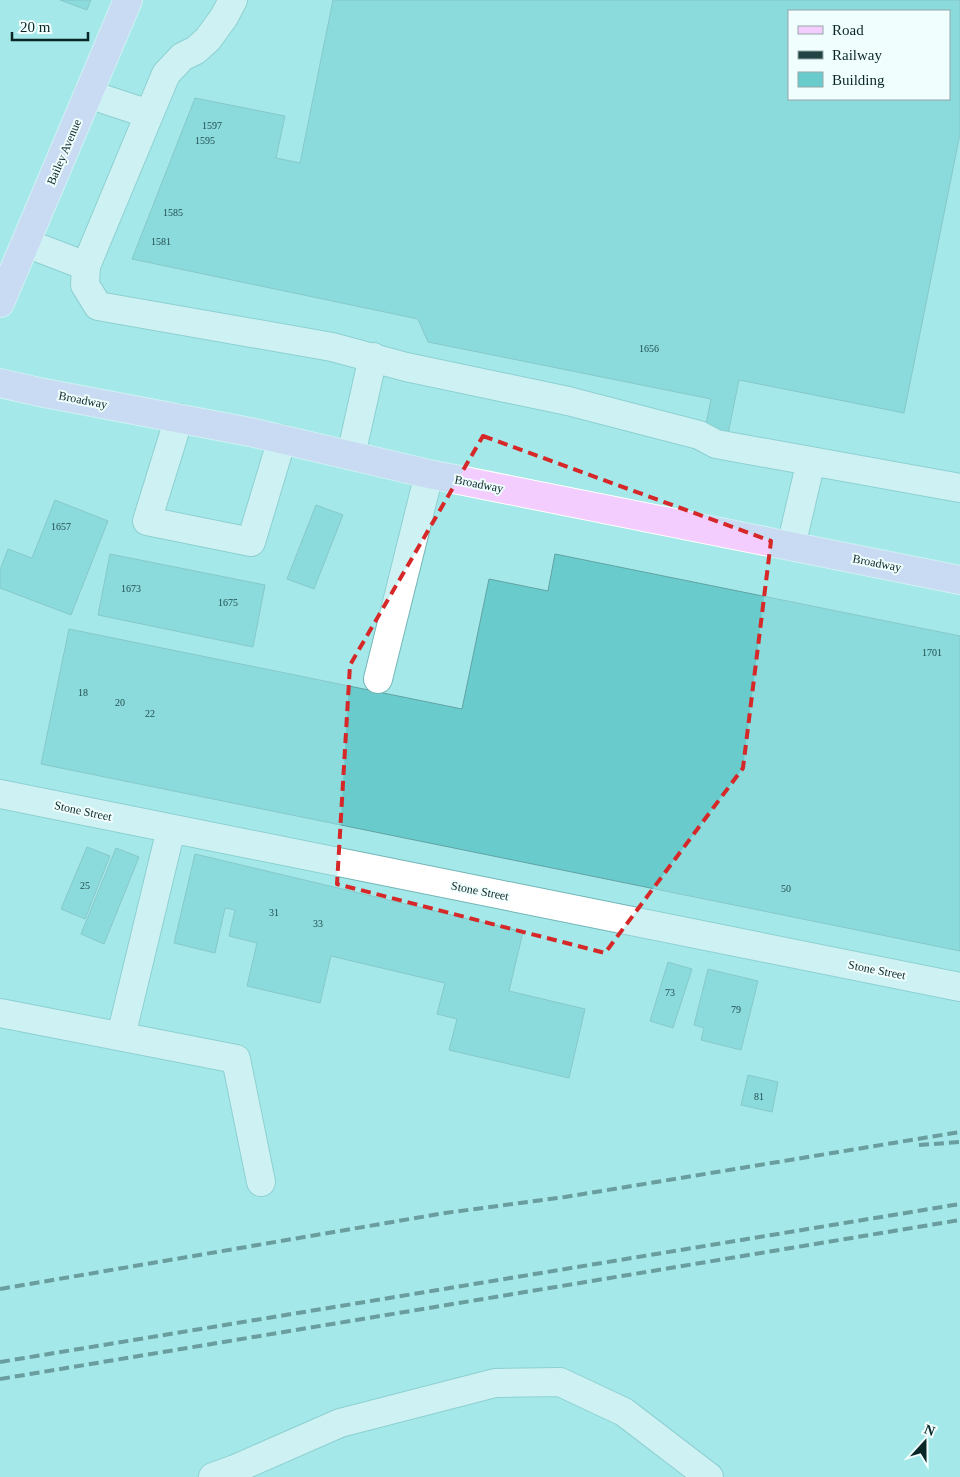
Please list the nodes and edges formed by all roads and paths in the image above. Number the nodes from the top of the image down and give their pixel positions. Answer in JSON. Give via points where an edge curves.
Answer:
{"nodes":[{"id":1,"x":128,"y":0,"type":"edge"},
{"id":2,"x":233,"y":0,"type":"edge"},
{"id":3,"x":88,"y":94,"type":"junction"},
{"id":4,"x":149,"y":114,"type":"junction"},
{"id":5,"x":26,"y":242,"type":"junction"},
{"id":6,"x":86,"y":266,"type":"junction"},
{"id":7,"x":0,"y":303,"type":"edge"},
{"id":8,"x":373,"y":357,"type":"junction"},
{"id":9,"x":0,"y":383,"type":"edge"},
{"id":10,"x":179,"y":418,"type":"junction"},
{"id":11,"x":282,"y":439,"type":"junction"},
{"id":12,"x":351,"y":455,"type":"junction"},
{"id":13,"x":811,"y":461,"type":"junction"},
{"id":14,"x":428,"y":474,"type":"junction"},
{"id":15,"x":960,"y":488,"type":"edge"},
{"id":16,"x":791,"y":546,"type":"junction"},
{"id":17,"x":959,"y":576,"type":"edge"},
{"id":18,"x":378,"y":679,"type":"dead end"},
{"id":19,"x":0,"y":794,"type":"edge"},
{"id":20,"x":171,"y":829,"type":"junction"},
{"id":21,"x":960,"y":987,"type":"edge"},
{"id":22,"x":0,"y":1013,"type":"edge"},
{"id":23,"x":120,"y":1036,"type":"junction"},
{"id":24,"x":260,"y":1182,"type":"dead end"},
{"id":25,"x":213,"y":1477,"type":"edge"},
{"id":26,"x":709,"y":1477,"type":"edge"}],
"edges":[{"from":1,"to":3,"type":"main road","name":"Bailey Avenue"},
{"from":2,"to":4,"type":"street","via":[[208,39],[182,57],[166,74]]},
{"from":3,"to":4,"type":"street"},
{"from":3,"to":5,"type":"main road","name":"Bailey Avenue"},
{"from":4,"to":6,"type":"street"},
{"from":5,"to":6,"type":"street"},
{"from":5,"to":7,"type":"main road","name":"Bailey Avenue"},
{"from":6,"to":8,"type":"street","via":[[85,285],[98,306],[293,339]]},
{"from":8,"to":12,"type":"street"},
{"from":8,"to":13,"type":"street","via":[[406,368],[568,401],[699,435],[716,444]]},
{"from":9,"to":10,"type":"main road","name":"Broadway"},
{"from":10,"to":11,"type":"main road","name":"Broadway"},
{"from":10,"to":11,"type":"street","via":[[147,521],[251,542]]},
{"from":11,"to":12,"type":"main road","name":"Broadway"},
{"from":12,"to":14,"type":"main road","name":"Broadway"},
{"from":13,"to":15,"type":"street"},
{"from":13,"to":16,"type":"street"},
{"from":14,"to":16,"type":"main road","name":"Broadway"},
{"from":14,"to":18,"type":"street"},
{"from":16,"to":17,"type":"main road","name":"Broadway"},
{"from":19,"to":20,"type":"street","name":"Stone Street"},
{"from":20,"to":21,"type":"street","name":"Stone Street"},
{"from":20,"to":23,"type":"street"},
{"from":22,"to":23,"type":"street"},
{"from":23,"to":24,"type":"street","via":[[236,1059]]},
{"from":25,"to":26,"type":"street","via":[[340,1423],[495,1383],[560,1382],[624,1412]]}]}
